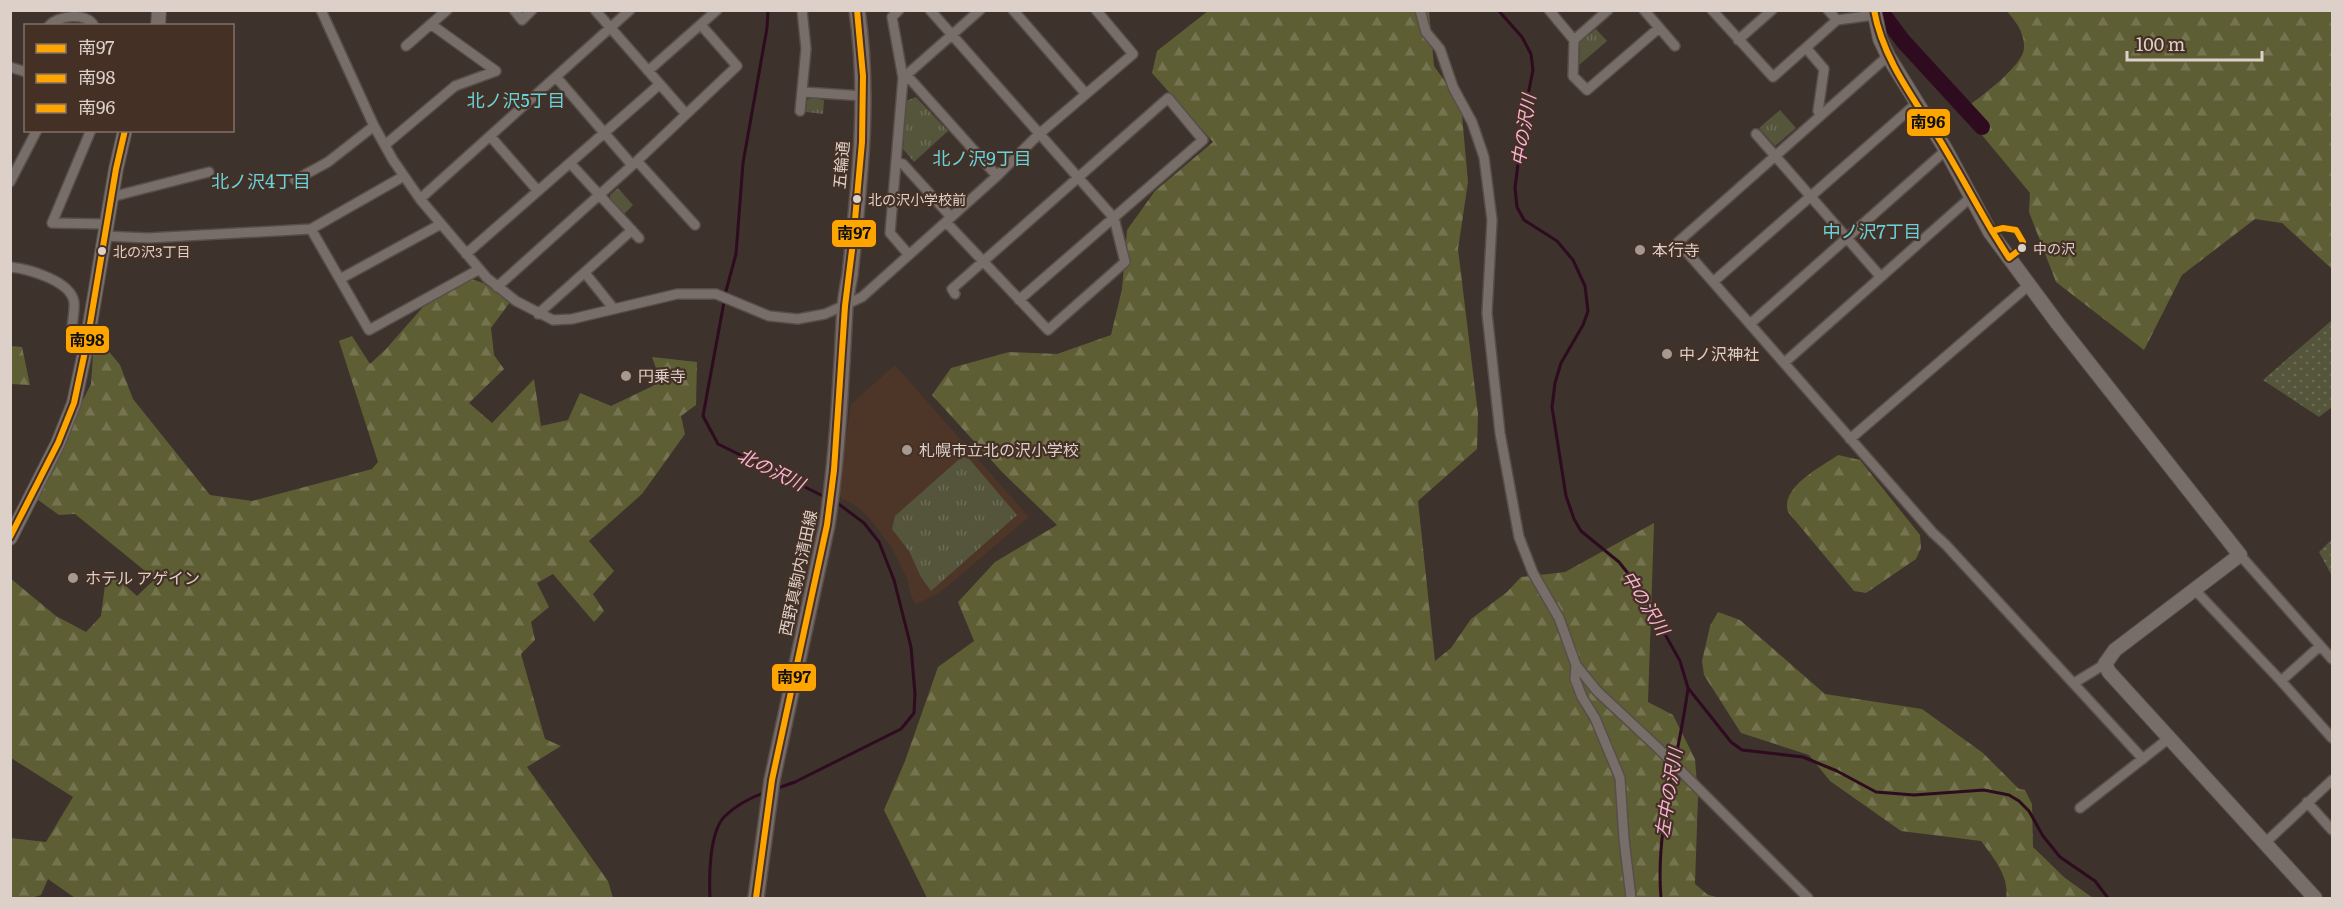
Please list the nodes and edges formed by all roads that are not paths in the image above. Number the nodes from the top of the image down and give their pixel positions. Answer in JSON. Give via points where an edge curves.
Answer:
{"nodes":[{"id":1,"x":321,"y":10,"type":"edge"},
{"id":2,"x":447,"y":10,"type":"edge"},
{"id":3,"x":514,"y":10,"type":"edge"},
{"id":4,"x":532,"y":10,"type":"edge"},
{"id":5,"x":595,"y":10,"type":"edge"},
{"id":6,"x":630,"y":10,"type":"edge"},
{"id":7,"x":717,"y":10,"type":"edge"},
{"id":8,"x":802,"y":10,"type":"edge"},
{"id":9,"x":857,"y":10,"type":"edge"},
{"id":10,"x":899,"y":10,"type":"edge"},
{"id":11,"x":930,"y":10,"type":"edge"},
{"id":12,"x":980,"y":10,"type":"edge"},
{"id":13,"x":1012,"y":10,"type":"edge"},
{"id":14,"x":1096,"y":10,"type":"edge"},
{"id":15,"x":1420,"y":10,"type":"edge"},
{"id":16,"x":1608,"y":10,"type":"edge"},
{"id":17,"x":1644,"y":10,"type":"edge"},
{"id":18,"x":1712,"y":10,"type":"edge"},
{"id":19,"x":1772,"y":10,"type":"edge"},
{"id":20,"x":1828,"y":10,"type":"edge"},
{"id":21,"x":1554,"y":12,"type":"edge"},
{"id":22,"x":1874,"y":13,"type":"edge"},
{"id":23,"x":1837,"y":20,"type":"junction"},
{"id":24,"x":51,"y":24,"type":"edge"},
{"id":25,"x":93,"y":24,"type":"edge"},
{"id":26,"x":432,"y":25,"type":"junction"},
{"id":27,"x":701,"y":25,"type":"junction"},
{"id":28,"x":1659,"y":28,"type":"junction"},
{"id":29,"x":610,"y":29,"type":"junction"},
{"id":30,"x":952,"y":36,"type":"junction"},
{"id":31,"x":1574,"y":40,"type":"junction"},
{"id":32,"x":1738,"y":40,"type":"junction"},
{"id":33,"x":406,"y":46,"type":"dead end"},
{"id":34,"x":1675,"y":46,"type":"dead end"},
{"id":35,"x":1806,"y":49,"type":"junction"},
{"id":36,"x":1888,"y":56,"type":"junction"},
{"id":37,"x":648,"y":71,"type":"junction"},
{"id":38,"x":557,"y":78,"type":"junction"},
{"id":39,"x":903,"y":78,"type":"junction"},
{"id":40,"x":660,"y":84,"type":"junction"},
{"id":41,"x":803,"y":92,"type":"junction"},
{"id":42,"x":1086,"y":94,"type":"junction"},
{"id":43,"x":864,"y":96,"type":"junction"},
{"id":44,"x":1917,"y":103,"type":"junction"},
{"id":45,"x":800,"y":111,"type":"dead end"},
{"id":46,"x":686,"y":114,"type":"junction"},
{"id":47,"x":1821,"y":115,"type":"junction"},
{"id":48,"x":375,"y":126,"type":"junction"},
{"id":49,"x":36,"y":132,"type":"edge"},
{"id":50,"x":90,"y":132,"type":"edge"},
{"id":51,"x":125,"y":132,"type":"edge"},
{"id":52,"x":604,"y":133,"type":"junction"},
{"id":53,"x":1756,"y":134,"type":"dead end"},
{"id":54,"x":1038,"y":135,"type":"junction"},
{"id":55,"x":490,"y":136,"type":"junction"},
{"id":56,"x":385,"y":145,"type":"junction"},
{"id":57,"x":1946,"y":150,"type":"junction"},
{"id":58,"x":1775,"y":156,"type":"junction"},
{"id":59,"x":896,"y":162,"type":"junction"},
{"id":60,"x":570,"y":163,"type":"junction"},
{"id":61,"x":634,"y":163,"type":"junction"},
{"id":62,"x":209,"y":172,"type":"dead end"},
{"id":63,"x":404,"y":176,"type":"junction"},
{"id":64,"x":997,"y":176,"type":"junction"},
{"id":65,"x":1078,"y":178,"type":"junction"},
{"id":66,"x":295,"y":180,"type":"dead end"},
{"id":67,"x":10,"y":182,"type":"edge"},
{"id":68,"x":538,"y":191,"type":"junction"},
{"id":69,"x":599,"y":195,"type":"junction"},
{"id":70,"x":1810,"y":196,"type":"junction"},
{"id":71,"x":111,"y":197,"type":"junction"},
{"id":72,"x":1971,"y":197,"type":"junction"},
{"id":73,"x":420,"y":199,"type":"junction"},
{"id":74,"x":1114,"y":219,"type":"junction"},
{"id":75,"x":949,"y":220,"type":"junction"},
{"id":76,"x":441,"y":224,"type":"junction"},
{"id":77,"x":695,"y":225,"type":"dead end"},
{"id":78,"x":105,"y":230,"type":"junction"},
{"id":79,"x":311,"y":230,"type":"junction"},
{"id":80,"x":632,"y":230,"type":"junction"},
{"id":81,"x":1846,"y":237,"type":"junction"},
{"id":82,"x":639,"y":238,"type":"dead end"},
{"id":83,"x":466,"y":254,"type":"junction"},
{"id":84,"x":909,"y":255,"type":"junction"},
{"id":85,"x":984,"y":262,"type":"junction"},
{"id":86,"x":10,"y":267,"type":"edge"},
{"id":87,"x":478,"y":270,"type":"junction"},
{"id":88,"x":585,"y":273,"type":"junction"},
{"id":89,"x":1880,"y":276,"type":"junction"},
{"id":90,"x":340,"y":279,"type":"junction"},
{"id":91,"x":1713,"y":282,"type":"junction"},
{"id":92,"x":2029,"y":285,"type":"junction"},
{"id":93,"x":496,"y":287,"type":"junction"},
{"id":94,"x":955,"y":294,"type":"dead end"},
{"id":95,"x":1020,"y":300,"type":"junction"},
{"id":96,"x":845,"y":305,"type":"junction"},
{"id":97,"x":614,"y":309,"type":"junction"},
{"id":98,"x":538,"y":314,"type":"junction"},
{"id":99,"x":845,"y":323,"type":"joint"},
{"id":100,"x":1750,"y":324,"type":"junction"},
{"id":101,"x":87,"y":342,"type":"junction"},
{"id":102,"x":1784,"y":363,"type":"junction"},
{"id":103,"x":1850,"y":439,"type":"junction"},
{"id":104,"x":10,"y":538,"type":"edge"},
{"id":105,"x":2240,"y":555,"type":"junction"},
{"id":106,"x":2194,"y":589,"type":"junction"},
{"id":107,"x":2320,"y":646,"type":"junction"},
{"id":108,"x":2332,"y":659,"type":"edge"},
{"id":109,"x":2106,"y":664,"type":"junction"},
{"id":110,"x":1576,"y":665,"type":"junction"},
{"id":111,"x":2280,"y":681,"type":"junction"},
{"id":112,"x":2074,"y":683,"type":"junction"},
{"id":113,"x":2332,"y":738,"type":"edge"},
{"id":114,"x":2168,"y":739,"type":"junction"},
{"id":115,"x":2143,"y":759,"type":"junction"},
{"id":116,"x":2332,"y":780,"type":"edge"},
{"id":117,"x":2307,"y":802,"type":"junction"},
{"id":118,"x":2080,"y":808,"type":"dead end"},
{"id":119,"x":2332,"y":830,"type":"edge"},
{"id":120,"x":2265,"y":843,"type":"junction"},
{"id":121,"x":756,"y":898,"type":"edge"},
{"id":122,"x":1631,"y":898,"type":"edge"},
{"id":123,"x":1808,"y":898,"type":"edge"},
{"id":124,"x":2315,"y":898,"type":"edge"}],
"edges":[{"from":1,"to":48,"type":"street"},
{"from":2,"to":26,"type":"street"},
{"from":3,"to":4,"type":"street","via":[[522,20]]},
{"from":5,"to":29,"type":"street"},
{"from":6,"to":29,"type":"street"},
{"from":7,"to":27,"type":"street"},
{"from":8,"to":41,"type":"street","via":[[806,49]]},
{"from":9,"to":43,"type":"main road","name":"五輪通"},
{"from":10,"to":39,"type":"street","via":[[892,16]]},
{"from":11,"to":30,"type":"street"},
{"from":12,"to":30,"type":"street"},
{"from":13,"to":42,"type":"street"},
{"from":14,"to":42,"type":"street","via":[[1133,54]]},
{"from":15,"to":110,"type":"street","via":[[1426,32],[1440,49],[1484,157],[1492,220],[1487,314],[1509,487],[1533,573],[1559,618]]},
{"from":16,"to":31,"type":"street"},
{"from":17,"to":28,"type":"street"},
{"from":18,"to":32,"type":"street"},
{"from":19,"to":32,"type":"street"},
{"from":20,"to":23,"type":"street"},
{"from":21,"to":31,"type":"street"},
{"from":22,"to":23,"type":"street"},
{"from":22,"to":36,"type":"street"},
{"from":23,"to":35,"type":"street"},
{"from":24,"to":25,"type":"street","via":[[60,18],[87,18]]},
{"from":26,"to":33,"type":"street"},
{"from":26,"to":56,"type":"street","via":[[496,71],[455,86]]},
{"from":27,"to":37,"type":"street"},
{"from":27,"to":46,"type":"street","via":[[737,66]]},
{"from":28,"to":31,"type":"street","via":[[1587,90],[1573,76]]},
{"from":28,"to":34,"type":"street"},
{"from":29,"to":37,"type":"street"},
{"from":29,"to":38,"type":"street"},
{"from":30,"to":39,"type":"street"},
{"from":30,"to":54,"type":"street"},
{"from":32,"to":35,"type":"street","via":[[1773,77]]},
{"from":35,"to":47,"type":"street","via":[[1824,69],[1818,111]]},
{"from":36,"to":44,"type":"street"},
{"from":36,"to":47,"type":"street"},
{"from":37,"to":40,"type":"street"},
{"from":38,"to":52,"type":"street"},
{"from":38,"to":55,"type":"street"},
{"from":39,"to":59,"type":"street"},
{"from":39,"to":64,"type":"street","via":[[911,80]]},
{"from":40,"to":46,"type":"street"},
{"from":40,"to":52,"type":"street"},
{"from":41,"to":43,"type":"street"},
{"from":41,"to":45,"type":"street"},
{"from":42,"to":54,"type":"street"},
{"from":43,"to":96,"type":"main road","name":"五輪通"},
{"from":44,"to":57,"type":"street"},
{"from":44,"to":70,"type":"street"},
{"from":46,"to":61,"type":"street"},
{"from":47,"to":58,"type":"street"},
{"from":48,"to":56,"type":"street"},
{"from":48,"to":66,"type":"street","via":[[328,162]]},
{"from":49,"to":67,"type":"street"},
{"from":50,"to":78,"type":"street","via":[[52,223]]},
{"from":51,"to":71,"type":"street"},
{"from":52,"to":60,"type":"street"},
{"from":52,"to":61,"type":"street"},
{"from":53,"to":58,"type":"street"},
{"from":54,"to":64,"type":"street"},
{"from":54,"to":65,"type":"street"},
{"from":55,"to":68,"type":"street"},
{"from":55,"to":73,"type":"street"},
{"from":56,"to":63,"type":"street"},
{"from":57,"to":72,"type":"street"},
{"from":57,"to":81,"type":"street"},
{"from":58,"to":70,"type":"street"},
{"from":58,"to":91,"type":"street","via":[[1678,242]]},
{"from":59,"to":75,"type":"street","via":[[903,164]]},
{"from":59,"to":84,"type":"street","via":[[890,233]]},
{"from":60,"to":68,"type":"street"},
{"from":60,"to":69,"type":"street"},
{"from":61,"to":69,"type":"street"},
{"from":61,"to":77,"type":"street"},
{"from":62,"to":71,"type":"street"},
{"from":63,"to":73,"type":"street"},
{"from":63,"to":79,"type":"street"},
{"from":64,"to":75,"type":"street"},
{"from":65,"to":74,"type":"street"},
{"from":65,"to":74,"type":"street","via":[[1168,98],[1203,140]]},
{"from":65,"to":85,"type":"street"},
{"from":68,"to":83,"type":"street"},
{"from":69,"to":80,"type":"street"},
{"from":69,"to":93,"type":"street"},
{"from":70,"to":81,"type":"street"},
{"from":70,"to":91,"type":"street"},
{"from":71,"to":78,"type":"street"},
{"from":72,"to":89,"type":"street"},
{"from":72,"to":92,"type":"street","via":[[1990,232]]},
{"from":73,"to":76,"type":"street"},
{"from":74,"to":95,"type":"street"},
{"from":74,"to":95,"type":"street","via":[[1125,262],[1048,330]]},
{"from":75,"to":84,"type":"street"},
{"from":75,"to":85,"type":"street"},
{"from":76,"to":83,"type":"street"},
{"from":76,"to":90,"type":"street"},
{"from":78,"to":79,"type":"street","via":[[148,238]]},
{"from":78,"to":101,"type":"street"},
{"from":79,"to":90,"type":"street"},
{"from":80,"to":82,"type":"street"},
{"from":80,"to":88,"type":"street"},
{"from":81,"to":89,"type":"street"},
{"from":81,"to":100,"type":"street"},
{"from":83,"to":87,"type":"street"},
{"from":84,"to":96,"type":"street","via":[[862,297]]},
{"from":85,"to":94,"type":"street","via":[[952,289]]},
{"from":85,"to":95,"type":"street"},
{"from":86,"to":101,"type":"street","via":[[49,277],[65,288],[74,301],[70,341]]},
{"from":87,"to":90,"type":"street","via":[[369,330]]},
{"from":87,"to":93,"type":"street"},
{"from":88,"to":97,"type":"street"},
{"from":88,"to":98,"type":"street"},
{"from":89,"to":102,"type":"street"},
{"from":91,"to":100,"type":"street"},
{"from":92,"to":103,"type":"street"},
{"from":92,"to":105,"type":"street"},
{"from":93,"to":98,"type":"street"},
{"from":96,"to":97,"type":"street","via":[[798,320],[769,316],[716,294],[677,294]]},
{"from":96,"to":99,"type":"main road","name":"五輪通"},
{"from":97,"to":98,"type":"street","via":[[572,320],[553,320]]},
{"from":99,"to":121,"type":"main road","name":"西野真駒内清田線","via":[[840,421],[830,506],[772,780]]},
{"from":100,"to":102,"type":"street"},
{"from":101,"to":104,"type":"street","via":[[74,403]]},
{"from":102,"to":103,"type":"street"},
{"from":103,"to":112,"type":"street"},
{"from":105,"to":106,"type":"street"},
{"from":105,"to":107,"type":"street"},
{"from":106,"to":109,"type":"street","via":[[2115,651]]},
{"from":106,"to":111,"type":"street"},
{"from":107,"to":108,"type":"street"},
{"from":107,"to":111,"type":"street"},
{"from":109,"to":112,"type":"street"},
{"from":109,"to":114,"type":"street"},
{"from":110,"to":122,"type":"street","via":[[1575,679],[1582,697],[1620,778]]},
{"from":110,"to":123,"type":"street","via":[[1597,691]]},
{"from":111,"to":113,"type":"street"},
{"from":112,"to":115,"type":"street"},
{"from":114,"to":115,"type":"street"},
{"from":114,"to":120,"type":"street"},
{"from":115,"to":118,"type":"street"},
{"from":116,"to":117,"type":"street"},
{"from":117,"to":119,"type":"street"},
{"from":117,"to":120,"type":"street"},
{"from":120,"to":124,"type":"street"}]}
